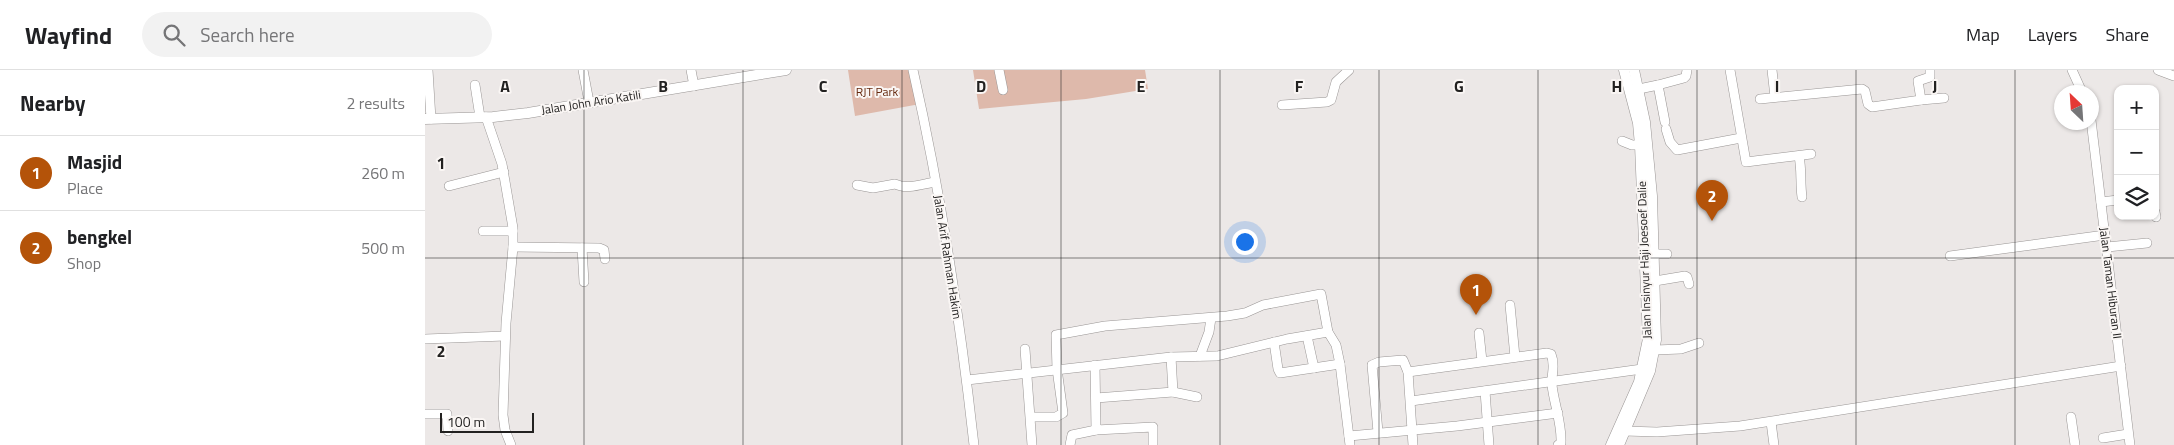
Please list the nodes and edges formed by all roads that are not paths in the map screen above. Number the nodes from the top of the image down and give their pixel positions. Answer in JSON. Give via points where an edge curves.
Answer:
{"nodes":[{"id":1,"x":428,"y":70,"type":"edge"},
{"id":2,"x":583,"y":70,"type":"edge"},
{"id":3,"x":691,"y":70,"type":"edge"},
{"id":4,"x":786,"y":70,"type":"edge"},
{"id":5,"x":913,"y":70,"type":"edge"},
{"id":6,"x":999,"y":70,"type":"edge"},
{"id":7,"x":1349,"y":70,"type":"edge"},
{"id":8,"x":1625,"y":70,"type":"edge"},
{"id":9,"x":1634,"y":70,"type":"edge"},
{"id":10,"x":1687,"y":70,"type":"edge"},
{"id":11,"x":1730,"y":70,"type":"edge"},
{"id":12,"x":1772,"y":70,"type":"edge"},
{"id":13,"x":1930,"y":70,"type":"edge"},
{"id":14,"x":2072,"y":70,"type":"edge"},
{"id":15,"x":2158,"y":70,"type":"edge"},
{"id":16,"x":2174,"y":76,"type":"edge"},
{"id":17,"x":475,"y":85,"type":"dead end"},
{"id":18,"x":1658,"y":85,"type":"junction"},
{"id":19,"x":2079,"y":85,"type":"edge"},
{"id":20,"x":694,"y":86,"type":"junction"},
{"id":21,"x":1639,"y":88,"type":"junction"},
{"id":22,"x":1003,"y":90,"type":"dead end"},
{"id":23,"x":1775,"y":97,"type":"junction"},
{"id":24,"x":1944,"y":98,"type":"dead end"},
{"id":25,"x":1760,"y":99,"type":"dead end"},
{"id":26,"x":1921,"y":100,"type":"junction"},
{"id":27,"x":589,"y":102,"type":"junction"},
{"id":28,"x":1282,"y":105,"type":"dead end"},
{"id":29,"x":483,"y":117,"type":"junction"},
{"id":30,"x":428,"y":119,"type":"edge"},
{"id":31,"x":2092,"y":130,"type":"edge"},
{"id":32,"x":1741,"y":138,"type":"junction"},
{"id":33,"x":1622,"y":141,"type":"dead end"},
{"id":34,"x":1640,"y":145,"type":"junction"},
{"id":35,"x":1811,"y":154,"type":"dead end"},
{"id":36,"x":1799,"y":156,"type":"junction"},
{"id":37,"x":504,"y":172,"type":"junction"},
{"id":38,"x":935,"y":182,"type":"junction"},
{"id":39,"x":857,"y":185,"type":"dead end"},
{"id":40,"x":449,"y":186,"type":"dead end"},
{"id":41,"x":1802,"y":197,"type":"dead end"},
{"id":42,"x":2114,"y":200,"type":"edge"},
{"id":43,"x":2101,"y":202,"type":"junction"},
{"id":44,"x":483,"y":230,"type":"dead end"},
{"id":45,"x":513,"y":231,"type":"junction"},
{"id":46,"x":2105,"y":235,"type":"junction"},
{"id":47,"x":2147,"y":243,"type":"dead end"},
{"id":48,"x":513,"y":247,"type":"junction"},
{"id":49,"x":2107,"y":247,"type":"junction"},
{"id":50,"x":582,"y":248,"type":"junction"},
{"id":51,"x":1654,"y":254,"type":"junction"},
{"id":52,"x":1667,"y":254,"type":"dead end"},
{"id":53,"x":1949,"y":256,"type":"dead end"},
{"id":54,"x":605,"y":259,"type":"dead end"},
{"id":55,"x":1655,"y":281,"type":"junction"},
{"id":56,"x":584,"y":282,"type":"dead end"},
{"id":57,"x":1689,"y":284,"type":"dead end"},
{"id":58,"x":1510,"y":305,"type":"dead end"},
{"id":59,"x":1211,"y":318,"type":"junction"},
{"id":60,"x":1328,"y":332,"type":"junction"},
{"id":61,"x":1479,"y":333,"type":"dead end"},
{"id":62,"x":505,"y":336,"type":"junction"},
{"id":63,"x":1307,"y":336,"type":"junction"},
{"id":64,"x":425,"y":339,"type":"edge"},
{"id":65,"x":1274,"y":342,"type":"junction"},
{"id":66,"x":1699,"y":343,"type":"dead end"},
{"id":67,"x":1025,"y":349,"type":"dead end"},
{"id":68,"x":1655,"y":350,"type":"junction"},
{"id":69,"x":1200,"y":356,"type":"junction"},
{"id":70,"x":1171,"y":357,"type":"junction"},
{"id":71,"x":1515,"y":357,"type":"junction"},
{"id":72,"x":1482,"y":361,"type":"junction"},
{"id":73,"x":1340,"y":364,"type":"junction"},
{"id":74,"x":1095,"y":365,"type":"junction"},
{"id":75,"x":2121,"y":366,"type":"junction"},
{"id":76,"x":1314,"y":368,"type":"junction"},
{"id":77,"x":1057,"y":369,"type":"junction"},
{"id":78,"x":1643,"y":369,"type":"junction"},
{"id":79,"x":1408,"y":372,"type":"junction"},
{"id":80,"x":1027,"y":374,"type":"junction"},
{"id":81,"x":967,"y":380,"type":"junction"},
{"id":82,"x":1555,"y":380,"type":"junction"},
{"id":83,"x":1485,"y":391,"type":"junction"},
{"id":84,"x":1173,"y":392,"type":"junction"},
{"id":85,"x":1096,"y":398,"type":"junction"},
{"id":86,"x":1197,"y":398,"type":"dead end"},
{"id":87,"x":1411,"y":401,"type":"junction"},
{"id":88,"x":1558,"y":413,"type":"junction"},
{"id":89,"x":425,"y":414,"type":"edge"},
{"id":90,"x":1031,"y":417,"type":"junction"},
{"id":91,"x":2071,"y":417,"type":"dead end"},
{"id":92,"x":1771,"y":422,"type":"junction"},
{"id":93,"x":1487,"y":423,"type":"junction"},
{"id":94,"x":1412,"y":429,"type":"junction"},
{"id":95,"x":1096,"y":430,"type":"junction"},
{"id":96,"x":448,"y":431,"type":"dead end"},
{"id":97,"x":1625,"y":431,"type":"junction"},
{"id":98,"x":1379,"y":432,"type":"junction"},
{"id":99,"x":2128,"y":434,"type":"junction"},
{"id":100,"x":2103,"y":438,"type":"dead end"},
{"id":101,"x":1350,"y":440,"type":"edge"},
{"id":102,"x":511,"y":445,"type":"edge"},
{"id":103,"x":974,"y":445,"type":"edge"},
{"id":104,"x":1032,"y":445,"type":"edge"},
{"id":105,"x":1070,"y":445,"type":"edge"},
{"id":106,"x":1153,"y":445,"type":"edge"},
{"id":107,"x":1413,"y":445,"type":"edge"},
{"id":108,"x":1489,"y":445,"type":"edge"},
{"id":109,"x":1558,"y":445,"type":"edge"},
{"id":110,"x":1611,"y":445,"type":"edge"},
{"id":111,"x":1619,"y":445,"type":"edge"},
{"id":112,"x":1774,"y":445,"type":"edge"},
{"id":113,"x":2075,"y":445,"type":"edge"},
{"id":114,"x":2130,"y":445,"type":"edge"}],
"edges":[{"from":1,"to":30,"type":"street"},
{"from":2,"to":27,"type":"street"},
{"from":3,"to":20,"type":"street"},
{"from":4,"to":20,"type":"main road","name":"Jalan John Ario Katili"},
{"from":5,"to":38,"type":"street","name":"Jalan Arif Rahman Hakim"},
{"from":6,"to":22,"type":"street"},
{"from":7,"to":28,"type":"street","via":[[1336,82],[1331,100]]},
{"from":8,"to":34,"type":"main road","name":"Jalan Insinyur Haji Joesoef Dalie"},
{"from":9,"to":21,"type":"main road","name":"Jalan Insinyur Haji Joesoef Dalie"},
{"from":10,"to":18,"type":"street","via":[[1685,77]]},
{"from":11,"to":32,"type":"street"},
{"from":12,"to":23,"type":"street"},
{"from":13,"to":26,"type":"street","via":[[1930,77],[1918,81]]},
{"from":14,"to":19,"type":"street"},
{"from":15,"to":16,"type":"street"},
{"from":17,"to":29,"type":"street"},
{"from":18,"to":21,"type":"street"},
{"from":18,"to":32,"type":"street","via":[[1670,142],[1677,150]]},
{"from":20,"to":27,"type":"main road","name":"Jalan John Ario Katili"},
{"from":21,"to":51,"type":"main road","name":"Jalan Insinyur Haji Joesoef Dalie","via":[[1648,141]]},
{"from":23,"to":25,"type":"street"},
{"from":23,"to":26,"type":"street","via":[[1862,88],[1867,104],[1872,107]]},
{"from":24,"to":26,"type":"street"},
{"from":27,"to":29,"type":"main road","name":"Jalan John Ario Katili"},
{"from":29,"to":30,"type":"main road","name":"Jalan John Ario Katili"},
{"from":29,"to":37,"type":"street"},
{"from":31,"to":43,"type":"street","name":"Jalan Taman Hiburan II"},
{"from":32,"to":36,"type":"street","via":[[1747,162]]},
{"from":33,"to":34,"type":"street"},
{"from":34,"to":78,"type":"main road","name":"Jalan Insinyur Haji Joesoef Dalie","via":[[1648,339]]},
{"from":35,"to":36,"type":"street"},
{"from":36,"to":41,"type":"street"},
{"from":37,"to":40,"type":"street"},
{"from":37,"to":45,"type":"street"},
{"from":38,"to":39,"type":"street","via":[[908,187],[900,187],[893,180],[873,188]]},
{"from":38,"to":81,"type":"street","name":"Jalan Arif Rahman Hakim"},
{"from":42,"to":43,"type":"street"},
{"from":43,"to":46,"type":"street","name":"Jalan Taman Hiburan II"},
{"from":44,"to":45,"type":"street"},
{"from":45,"to":48,"type":"street"},
{"from":46,"to":49,"type":"street","name":"Jalan Taman Hiburan II"},
{"from":46,"to":53,"type":"street"},
{"from":47,"to":49,"type":"street"},
{"from":48,"to":50,"type":"street"},
{"from":48,"to":62,"type":"street"},
{"from":49,"to":75,"type":"street","name":"Jalan Taman Hiburan II"},
{"from":50,"to":54,"type":"street","via":[[603,249]]},
{"from":50,"to":56,"type":"street"},
{"from":51,"to":52,"type":"street"},
{"from":51,"to":55,"type":"main road","name":"Jalan Insinyur Haji Joesoef Dalie"},
{"from":55,"to":57,"type":"street","via":[[1685,276]]},
{"from":55,"to":68,"type":"main road","name":"Jalan Insinyur Haji Joesoef Dalie"},
{"from":58,"to":71,"type":"street"},
{"from":59,"to":60,"type":"street","via":[[1321,294]]},
{"from":59,"to":69,"type":"street"},
{"from":59,"to":77,"type":"street","via":[[1105,326],[1057,334]]},
{"from":60,"to":63,"type":"street"},
{"from":60,"to":73,"type":"street"},
{"from":61,"to":72,"type":"street"},
{"from":62,"to":64,"type":"street"},
{"from":62,"to":102,"type":"street","via":[[503,416]]},
{"from":63,"to":65,"type":"street"},
{"from":63,"to":76,"type":"street"},
{"from":65,"to":69,"type":"street","via":[[1217,356]]},
{"from":65,"to":76,"type":"street","via":[[1280,373]]},
{"from":66,"to":68,"type":"street"},
{"from":67,"to":80,"type":"street"},
{"from":68,"to":97,"type":"main road","name":"Jalan Insinyur Haji Joesoef Dalie","via":[[1650,371]]},
{"from":69,"to":70,"type":"street"},
{"from":70,"to":74,"type":"street"},
{"from":70,"to":84,"type":"street"},
{"from":71,"to":72,"type":"street"},
{"from":71,"to":82,"type":"street","via":[[1551,354]]},
{"from":72,"to":79,"type":"street"},
{"from":73,"to":76,"type":"street"},
{"from":73,"to":101,"type":"street"},
{"from":74,"to":77,"type":"street"},
{"from":74,"to":85,"type":"street"},
{"from":75,"to":92,"type":"street"},
{"from":75,"to":99,"type":"street","name":"Jalan Taman Hiburan II"},
{"from":77,"to":80,"type":"street"},
{"from":77,"to":90,"type":"street","via":[[1062,415]]},
{"from":78,"to":82,"type":"street"},
{"from":78,"to":110,"type":"main road","name":"Jalan Insinyur Haji Joesoef Dalie"},
{"from":79,"to":87,"type":"street"},
{"from":79,"to":98,"type":"street","via":[[1401,360],[1372,365]]},
{"from":80,"to":81,"type":"street"},
{"from":80,"to":90,"type":"street"},
{"from":81,"to":103,"type":"street","name":"Jalan Arif Rahman Hakim"},
{"from":82,"to":83,"type":"street"},
{"from":82,"to":88,"type":"street"},
{"from":83,"to":87,"type":"street"},
{"from":83,"to":93,"type":"street"},
{"from":84,"to":85,"type":"street"},
{"from":84,"to":86,"type":"street"},
{"from":85,"to":95,"type":"street"},
{"from":87,"to":94,"type":"street"},
{"from":88,"to":93,"type":"street"},
{"from":88,"to":109,"type":"street","via":[[1561,440]]},
{"from":89,"to":96,"type":"street","via":[[447,414]]},
{"from":90,"to":104,"type":"street"},
{"from":91,"to":113,"type":"street"},
{"from":92,"to":97,"type":"street","via":[[1657,432]]},
{"from":92,"to":112,"type":"street"},
{"from":93,"to":94,"type":"street"},
{"from":93,"to":108,"type":"street"},
{"from":94,"to":98,"type":"street"},
{"from":94,"to":107,"type":"street"},
{"from":95,"to":105,"type":"street","via":[[1072,435]]},
{"from":95,"to":106,"type":"street","via":[[1153,427]]},
{"from":97,"to":111,"type":"main road","name":"Jalan Insinyur Haji Joesoef Dalie"},
{"from":98,"to":101,"type":"street"},
{"from":99,"to":100,"type":"street"},
{"from":99,"to":114,"type":"street","name":"Jalan Taman Hiburan II"}]}
